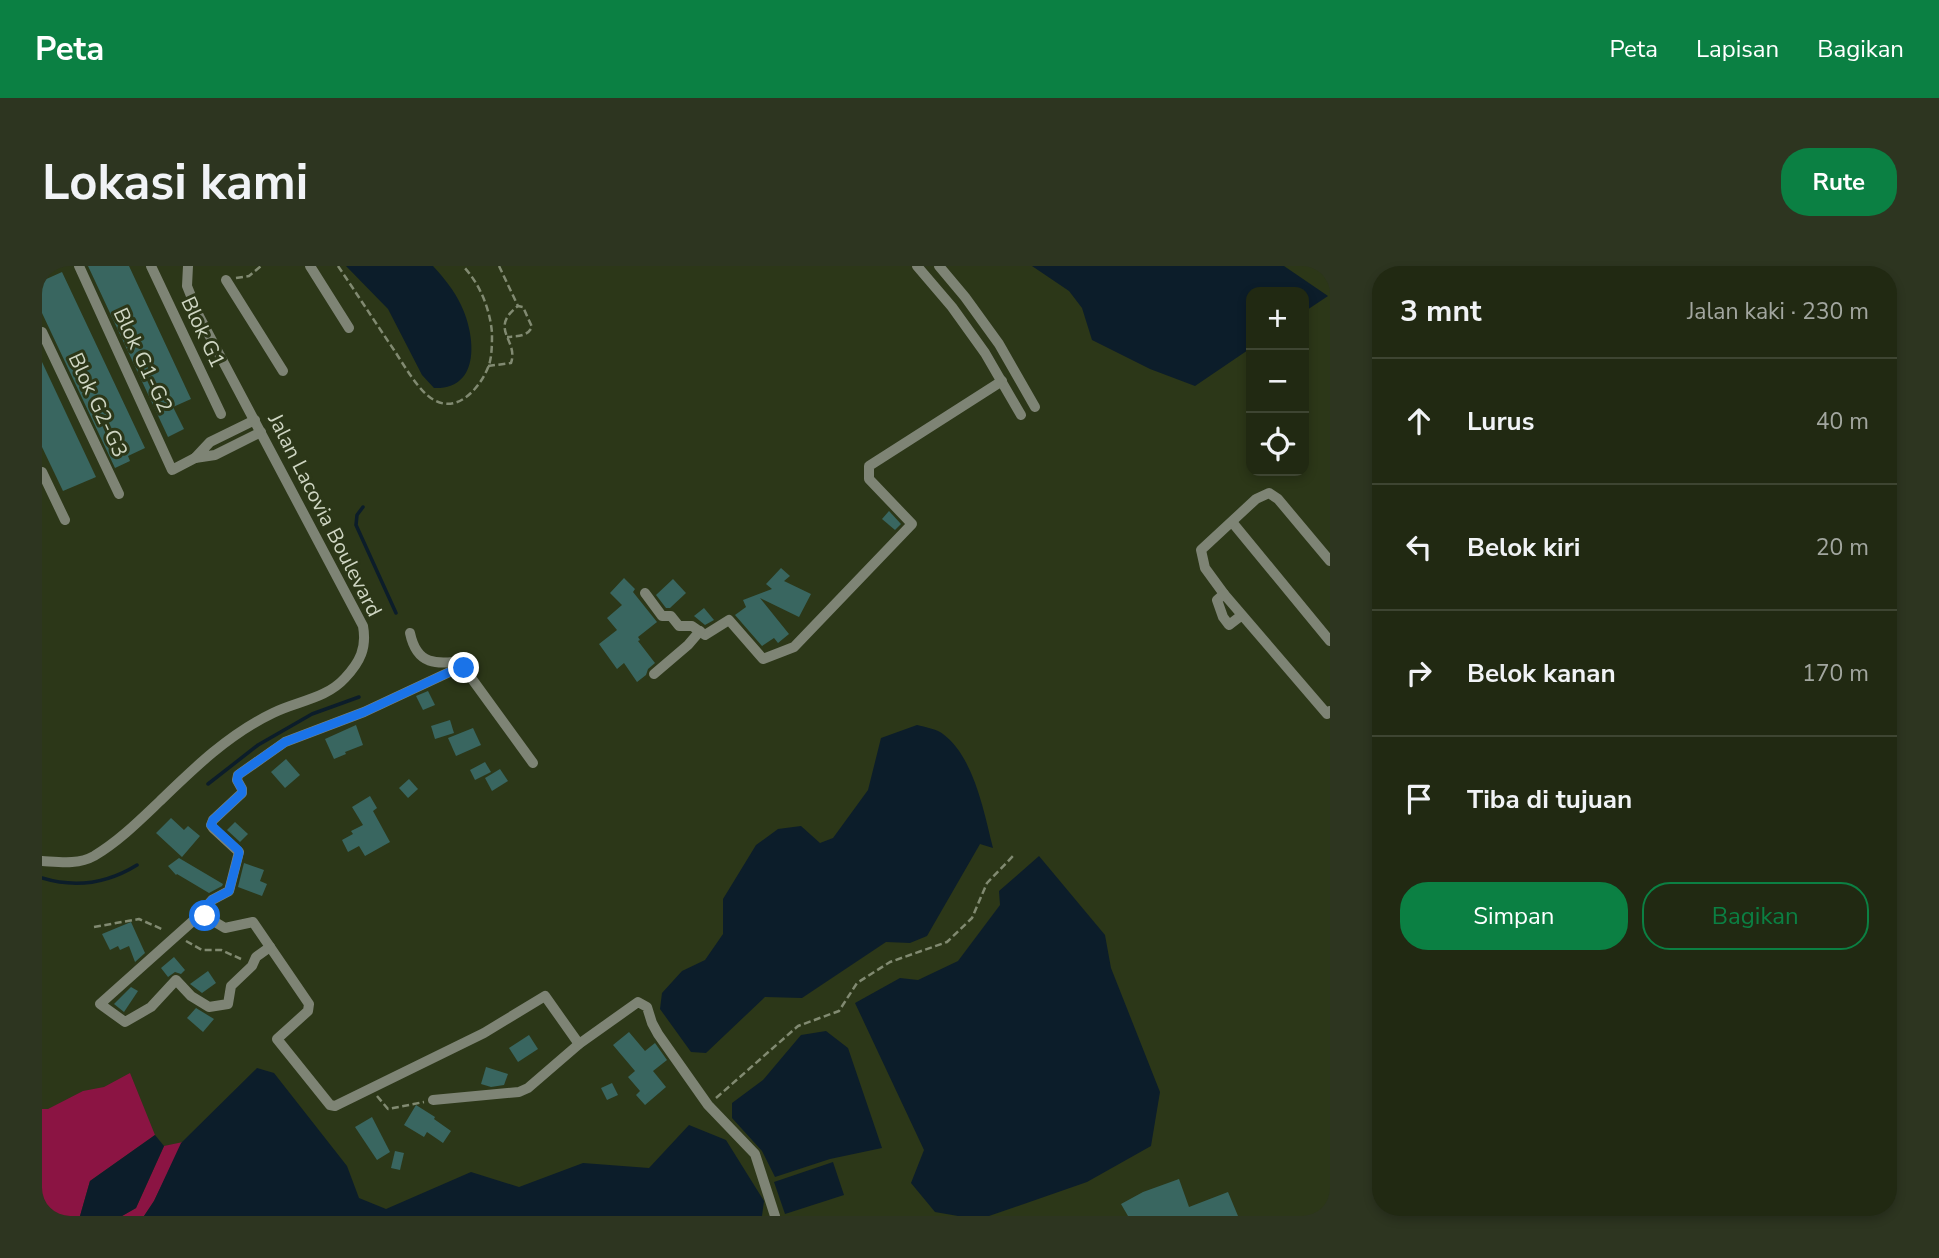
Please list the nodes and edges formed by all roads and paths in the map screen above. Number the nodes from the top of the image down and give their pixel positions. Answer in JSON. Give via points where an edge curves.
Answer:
{"nodes":[{"id":1,"x":79,"y":266,"type":"edge"},
{"id":2,"x":151,"y":266,"type":"edge"},
{"id":3,"x":188,"y":266,"type":"edge"},
{"id":4,"x":261,"y":266,"type":"edge"},
{"id":5,"x":310,"y":266,"type":"edge"},
{"id":6,"x":338,"y":266,"type":"edge"},
{"id":7,"x":463,"y":266,"type":"edge"},
{"id":8,"x":499,"y":266,"type":"edge"},
{"id":9,"x":917,"y":266,"type":"edge"},
{"id":10,"x":939,"y":266,"type":"edge"},
{"id":11,"x":226,"y":280,"type":"joint"},
{"id":12,"x":517,"y":306,"type":"junction"},
{"id":13,"x":349,"y":328,"type":"dead end"},
{"id":14,"x":42,"y":332,"type":"edge"},
{"id":15,"x":507,"y":337,"type":"junction"},
{"id":16,"x":488,"y":366,"type":"junction"},
{"id":17,"x":283,"y":371,"type":"dead end"},
{"id":18,"x":1002,"y":381,"type":"junction"},
{"id":19,"x":1035,"y":407,"type":"dead end"},
{"id":20,"x":221,"y":414,"type":"dead end"},
{"id":21,"x":1021,"y":415,"type":"dead end"},
{"id":22,"x":255,"y":420,"type":"junction"},
{"id":23,"x":261,"y":432,"type":"junction"},
{"id":24,"x":195,"y":458,"type":"junction"},
{"id":25,"x":42,"y":472,"type":"edge"},
{"id":26,"x":119,"y":494,"type":"dead end"},
{"id":27,"x":65,"y":520,"type":"dead end"},
{"id":28,"x":1232,"y":522,"type":"junction"},
{"id":29,"x":1330,"y":561,"type":"edge"},
{"id":30,"x":645,"y":593,"type":"dead end"},
{"id":31,"x":700,"y":631,"type":"junction"},
{"id":32,"x":410,"y":633,"type":"dead end"},
{"id":33,"x":1330,"y":641,"type":"edge"},
{"id":34,"x":464,"y":668,"type":"junction"},
{"id":35,"x":654,"y":674,"type":"dead end"},
{"id":36,"x":1330,"y":711,"type":"edge"},
{"id":37,"x":533,"y":763,"type":"dead end"},
{"id":38,"x":1013,"y":856,"type":"dead end"},
{"id":39,"x":42,"y":861,"type":"edge"},
{"id":40,"x":201,"y":912,"type":"junction"},
{"id":41,"x":270,"y":947,"type":"junction"},
{"id":42,"x":579,"y":1044,"type":"junction"},
{"id":43,"x":370,"y":1089,"type":"junction"},
{"id":44,"x":433,"y":1100,"type":"joint"},
{"id":45,"x":708,"y":1105,"type":"junction"},
{"id":46,"x":775,"y":1216,"type":"edge"}],
"edges":[{"from":1,"to":24,"type":"street","name":"Blok G1-G2","via":[[172,470]]},
{"from":2,"to":20,"type":"street","name":"Blok G1"},
{"from":3,"to":22,"type":"street","name":"Jalan Lacovia Boulevard","via":[[187,286],[199,316]]},
{"from":4,"to":11,"type":"path","via":[[249,276]]},
{"from":5,"to":13,"type":"street"},
{"from":6,"to":16,"type":"path","via":[[431,399],[458,403],[476,388]]},
{"from":7,"to":16,"type":"path","via":[[479,287],[488,313],[492,333]]},
{"from":8,"to":12,"type":"path"},
{"from":9,"to":18,"type":"street","via":[[952,307]]},
{"from":10,"to":19,"type":"street","via":[[999,344]]},
{"from":11,"to":17,"type":"street"},
{"from":12,"to":15,"type":"path","via":[[504,323]]},
{"from":12,"to":15,"type":"path","via":[[523,307],[532,327],[525,335]]},
{"from":14,"to":26,"type":"street","name":"Blok G2-G3"},
{"from":15,"to":16,"type":"path","via":[[513,360]]},
{"from":18,"to":21,"type":"street"},
{"from":18,"to":31,"type":"street","via":[[869,466],[869,479],[912,524],[794,647],[763,659],[729,620],[705,635]]},
{"from":22,"to":23,"type":"street","name":"Jalan Lacovia Boulevard"},
{"from":22,"to":24,"type":"street","via":[[210,442]]},
{"from":23,"to":24,"type":"street","via":[[215,455]]},
{"from":23,"to":39,"type":"street","name":"Jalan Lacovia Boulevard","via":[[363,626],[365,640],[357,663],[324,694],[274,712],[240,731],[198,764],[119,840],[91,858],[68,863]]},
{"from":25,"to":27,"type":"street"},
{"from":28,"to":29,"type":"street","via":[[1269,493]]},
{"from":28,"to":33,"type":"street"},
{"from":28,"to":36,"type":"street","via":[[1201,551],[1205,568],[1327,714]]},
{"from":30,"to":31,"type":"street","via":[[662,615],[671,616],[679,626]]},
{"from":31,"to":35,"type":"street"},
{"from":32,"to":34,"type":"street","via":[[413,647],[425,660],[439,664],[464,661]]},
{"from":34,"to":37,"type":"street"},
{"from":34,"to":40,"type":"street","via":[[285,742],[238,775],[242,793],[211,825],[239,853],[229,891]]},
{"from":38,"to":45,"type":"path","via":[[987,883],[972,918],[947,942],[890,962],[857,983],[839,1011],[799,1026]]},
{"from":40,"to":41,"type":"street","via":[[225,928],[253,922]]},
{"from":40,"to":41,"type":"street","via":[[100,1004],[125,1022],[151,1007],[176,980],[209,1007],[228,1004],[231,986]]},
{"from":41,"to":43,"type":"street","via":[[309,1004],[308,1011],[277,1039],[330,1105]]},
{"from":42,"to":43,"type":"street","via":[[545,996],[484,1033]]},
{"from":42,"to":44,"type":"street","via":[[519,1093]]},
{"from":42,"to":45,"type":"street","via":[[638,1002],[647,1007],[658,1034]]},
{"from":43,"to":44,"type":"path","via":[[388,1109]]},
{"from":45,"to":46,"type":"street","via":[[755,1154]]}]}
